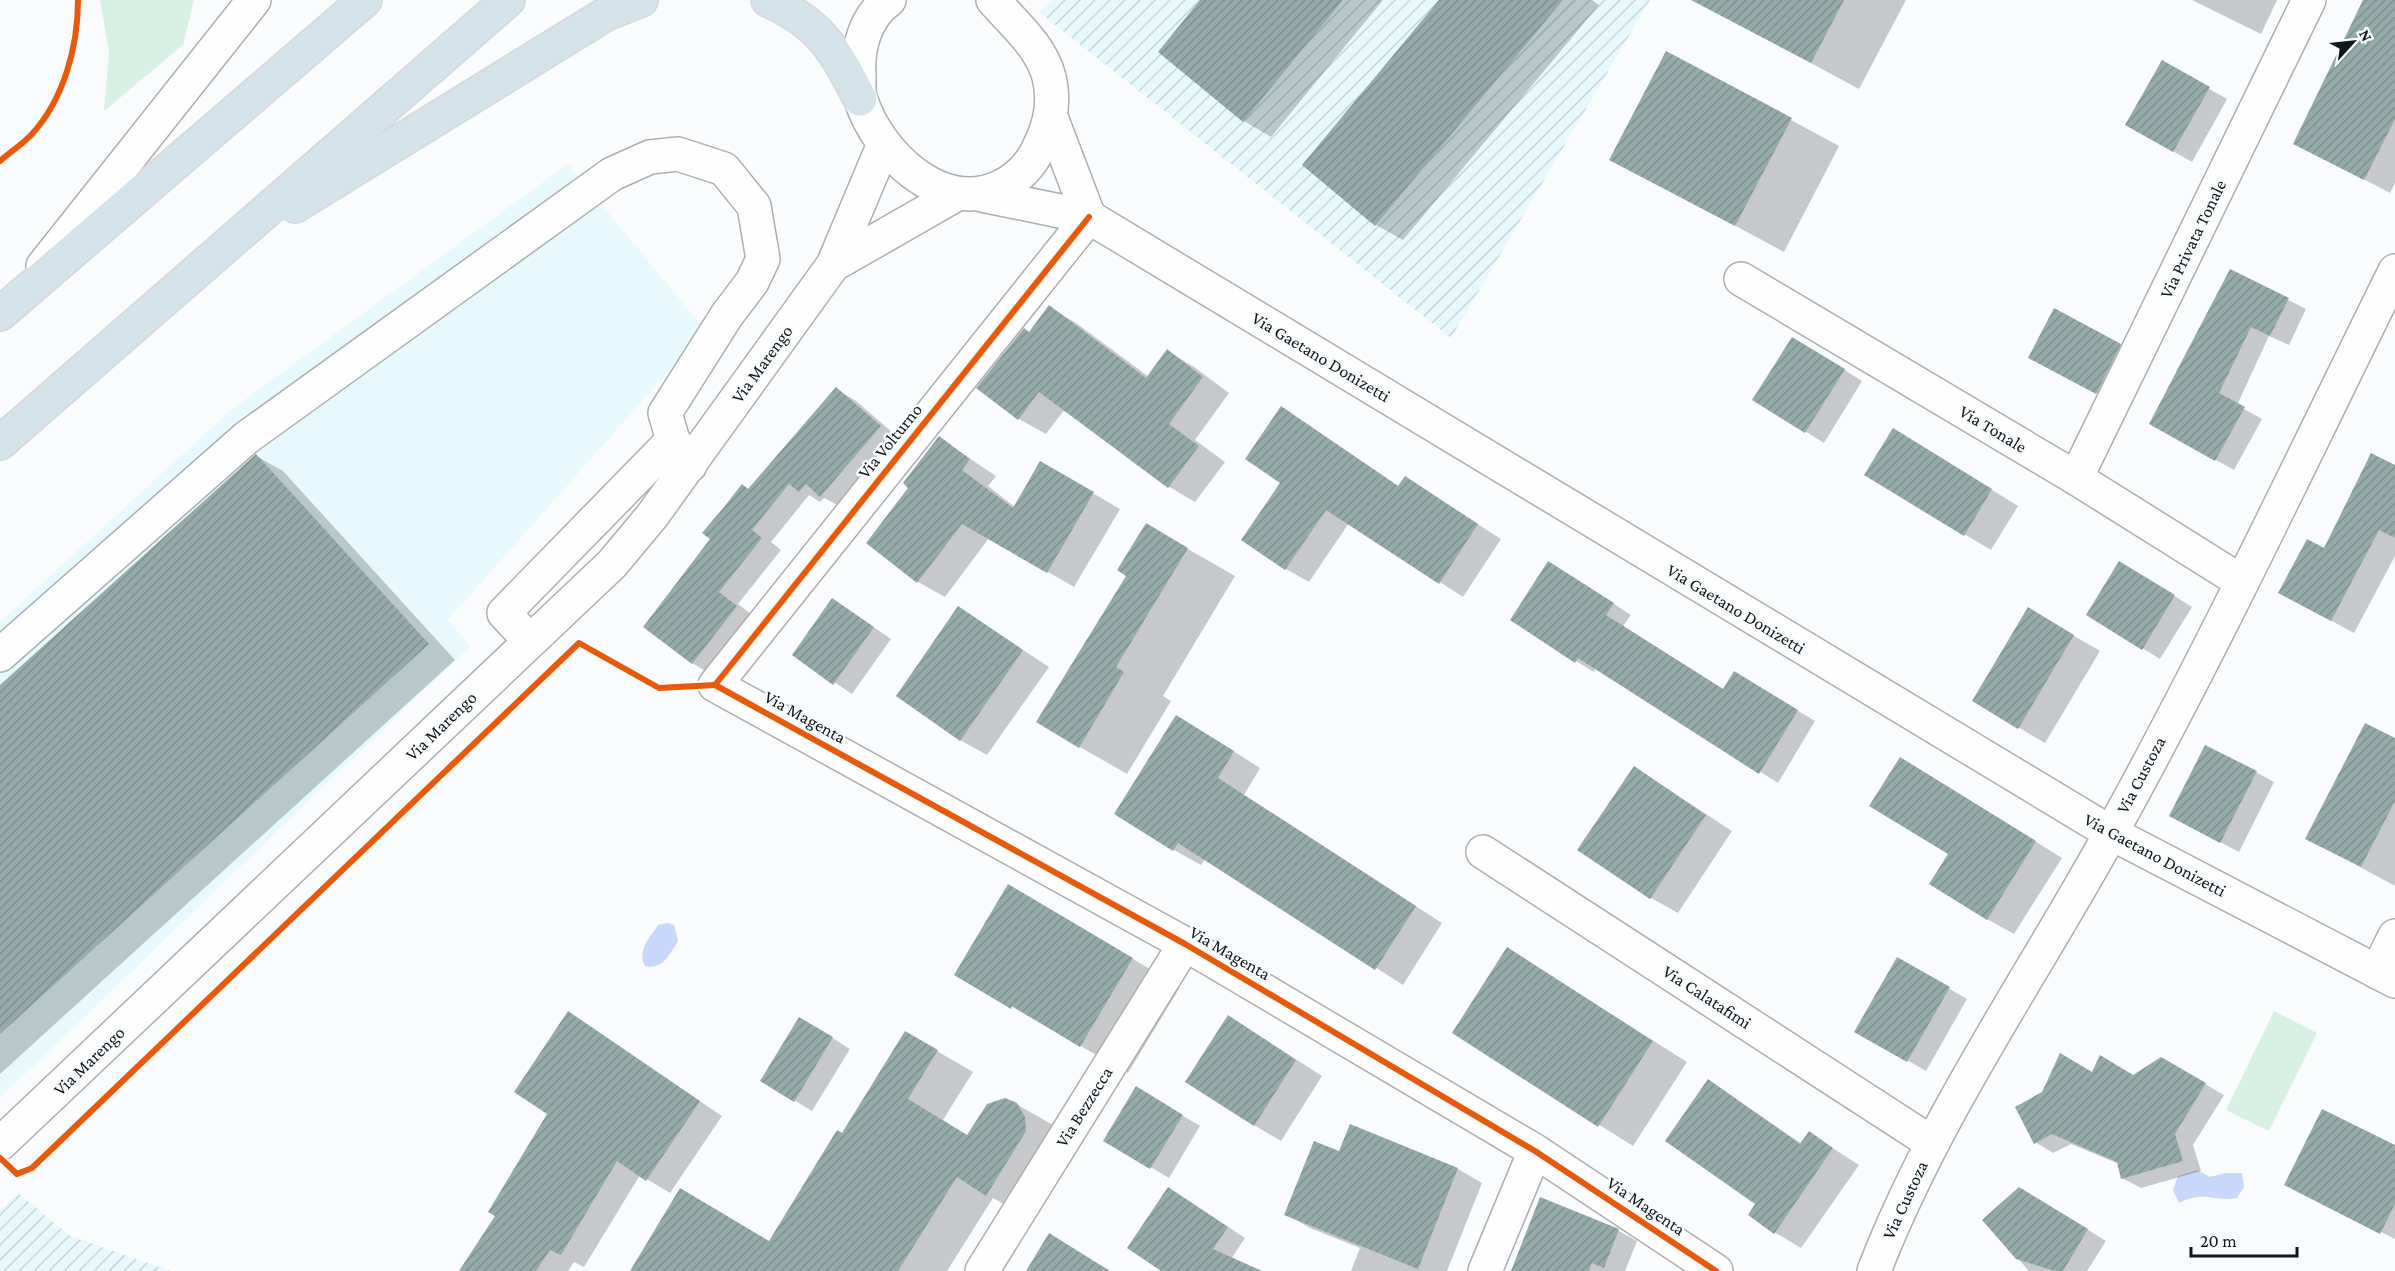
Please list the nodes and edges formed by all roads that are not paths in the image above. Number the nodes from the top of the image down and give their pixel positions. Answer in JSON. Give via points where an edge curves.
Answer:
{"nodes":[{"id":1,"x":254,"y":0,"type":"edge"},
{"id":2,"x":365,"y":0,"type":"edge"},
{"id":3,"x":508,"y":0,"type":"edge"},
{"id":4,"x":641,"y":0,"type":"edge"},
{"id":5,"x":768,"y":0,"type":"edge"},
{"id":6,"x":993,"y":0,"type":"edge"},
{"id":7,"x":2309,"y":0,"type":"edge"},
{"id":8,"x":882,"y":3,"type":"edge"},
{"id":9,"x":860,"y":99,"type":"junction"},
{"id":10,"x":1052,"y":120,"type":"junction"},
{"id":11,"x":884,"y":144,"type":"junction"},
{"id":12,"x":969,"y":195,"type":"junction"},
{"id":13,"x":1089,"y":217,"type":"junction"},
{"id":14,"x":217,"y":254,"type":"junction"},
{"id":15,"x":833,"y":265,"type":"junction"},
{"id":16,"x":2395,"y":271,"type":"edge"},
{"id":17,"x":1741,"y":279,"type":"dead end"},
{"id":18,"x":7,"y":308,"type":"edge"},
{"id":19,"x":0,"y":443,"type":"edge"},
{"id":20,"x":681,"y":452,"type":"junction"},
{"id":21,"x":2076,"y":477,"type":"junction"},
{"id":22,"x":2242,"y":582,"type":"junction"},
{"id":23,"x":530,"y":641,"type":"junction"},
{"id":24,"x":0,"y":655,"type":"edge"},
{"id":25,"x":715,"y":685,"type":"joint"},
{"id":26,"x":2111,"y":833,"type":"junction"},
{"id":27,"x":1484,"y":852,"type":"dead end"},
{"id":28,"x":2395,"y":936,"type":"edge"},
{"id":29,"x":1185,"y":944,"type":"junction"},
{"id":30,"x":2386,"y":976,"type":"edge"},
{"id":31,"x":1932,"y":1143,"type":"junction"},
{"id":32,"x":0,"y":1144,"type":"edge"},
{"id":33,"x":1535,"y":1151,"type":"junction"},
{"id":34,"x":982,"y":1271,"type":"edge"},
{"id":35,"x":1485,"y":1271,"type":"edge"},
{"id":36,"x":1716,"y":1271,"type":"edge"},
{"id":37,"x":1874,"y":1271,"type":"edge"}],
"edges":[{"from":1,"to":18,"type":"street"},
{"from":2,"to":18,"type":"highway"},
{"from":3,"to":14,"type":"highway"},
{"from":4,"to":14,"type":"highway","via":[[606,14]]},
{"from":5,"to":9,"type":"highway","via":[[789,9],[819,33],[838,55]]},
{"from":6,"to":10,"type":"street","via":[[1031,43],[1049,77]]},
{"from":7,"to":21,"type":"street","name":"Via Privata Tonale"},
{"from":8,"to":9,"type":"street","via":[[862,37],[858,65]]},
{"from":9,"to":11,"type":"street","name":"Via Gaetano Donizetti"},
{"from":10,"to":12,"type":"street","name":"Via Marengo","via":[[1036,155],[1013,182]]},
{"from":10,"to":13,"type":"street"},
{"from":11,"to":12,"type":"street","name":"Via Gaetano Donizetti","via":[[929,184]]},
{"from":11,"to":15,"type":"street","name":"Via Marengo"},
{"from":12,"to":13,"type":"street","name":"Via Gaetano Donizetti"},
{"from":12,"to":15,"type":"street","name":"Via Marengo"},
{"from":13,"to":25,"type":"street","name":"Via Volturno"},
{"from":13,"to":26,"type":"street","name":"Via Gaetano Donizetti"},
{"from":14,"to":19,"type":"highway"},
{"from":15,"to":20,"type":"street","name":"Via Marengo"},
{"from":16,"to":22,"type":"street","name":"Via Custoza"},
{"from":17,"to":21,"type":"street","name":"Via Tonale"},
{"from":20,"to":23,"type":"street","name":"Via Marengo","via":[[652,516],[612,564]]},
{"from":20,"to":23,"type":"street","via":[[504,613]]},
{"from":20,"to":24,"type":"street","via":[[665,413],[752,282],[763,259],[754,206],[724,169],[678,154],[650,157],[612,174],[246,438]]},
{"from":21,"to":22,"type":"street","name":"Via Tonale"},
{"from":22,"to":26,"type":"street","name":"Via Custoza"},
{"from":23,"to":32,"type":"street","name":"Via Marengo"},
{"from":25,"to":29,"type":"street","name":"Via Magenta"},
{"from":26,"to":30,"type":"street","name":"Via Gaetano Donizetti"},
{"from":26,"to":31,"type":"street","name":"Via Custoza"},
{"from":27,"to":31,"type":"street","name":"Via Calatafimi"},
{"from":28,"to":30,"type":"street"},
{"from":29,"to":33,"type":"street","name":"Via Magenta"},
{"from":29,"to":34,"type":"street","name":"Via Bezzecca"},
{"from":31,"to":37,"type":"street","name":"Via Custoza"},
{"from":33,"to":35,"type":"street"},
{"from":33,"to":36,"type":"street","name":"Via Magenta"}]}
